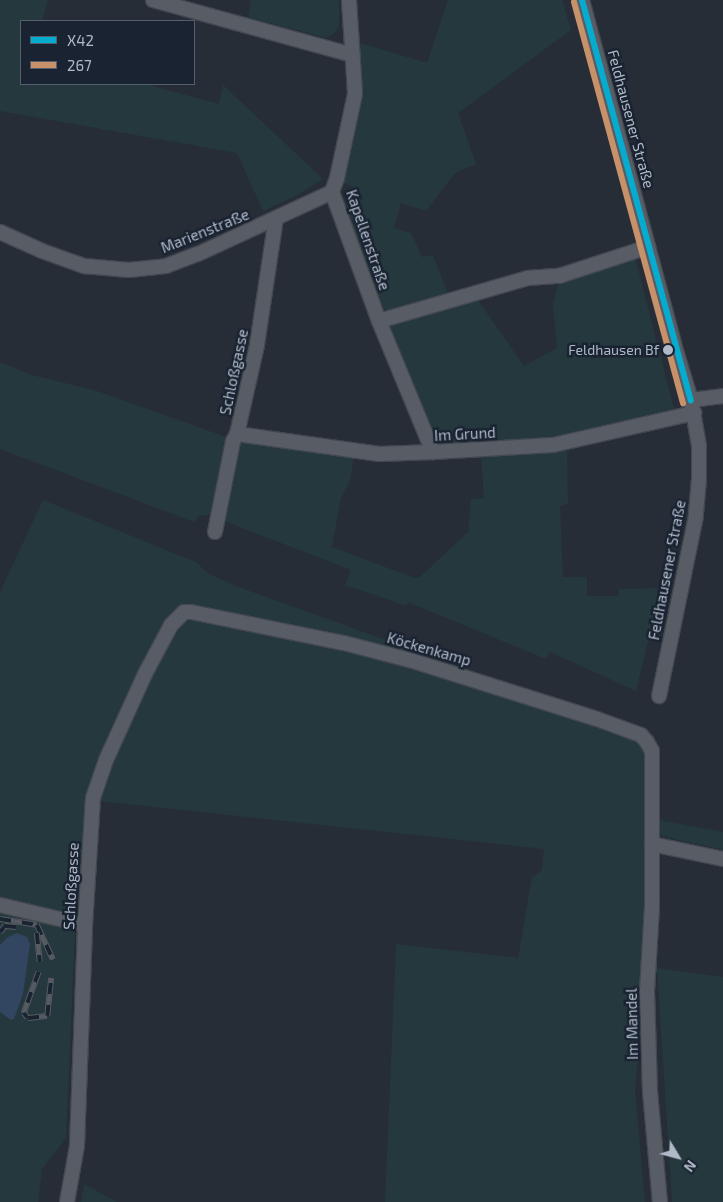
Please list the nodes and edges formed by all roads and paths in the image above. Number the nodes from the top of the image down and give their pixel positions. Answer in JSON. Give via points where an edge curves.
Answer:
{"nodes":[{"id":1,"x":153,"y":0,"type":"edge"},
{"id":2,"x":349,"y":0,"type":"edge"},
{"id":3,"x":582,"y":0,"type":"edge"},
{"id":4,"x":352,"y":55,"type":"junction"},
{"id":5,"x":332,"y":192,"type":"junction"},
{"id":6,"x":276,"y":218,"type":"junction"},
{"id":7,"x":0,"y":232,"type":"edge"},
{"id":8,"x":648,"y":247,"type":"junction"},
{"id":9,"x":380,"y":322,"type":"junction"},
{"id":10,"x":723,"y":396,"type":"edge"},
{"id":11,"x":692,"y":407,"type":"junction"},
{"id":12,"x":237,"y":434,"type":"junction"},
{"id":13,"x":433,"y":452,"type":"junction"},
{"id":14,"x":215,"y":532,"type":"dead end"},
{"id":15,"x":204,"y":613,"type":"joint"},
{"id":16,"x":659,"y":696,"type":"dead end"},
{"id":17,"x":641,"y":735,"type":"joint"},
{"id":18,"x":652,"y":844,"type":"junction"},
{"id":19,"x":723,"y":859,"type":"edge"},
{"id":20,"x":0,"y":905,"type":"edge"},
{"id":21,"x":85,"y":925,"type":"junction"},
{"id":22,"x":67,"y":1202,"type":"edge"},
{"id":23,"x":660,"y":1202,"type":"edge"}],
"edges":[{"from":1,"to":4,"type":"street"},
{"from":2,"to":4,"type":"street","name":"Kapellenstraße"},
{"from":3,"to":8,"type":"street","name":"Feldhausener Straße"},
{"from":4,"to":5,"type":"street","name":"Kapellenstraße","via":[[355,94]]},
{"from":5,"to":6,"type":"street","name":"Marienstraße"},
{"from":5,"to":9,"type":"street","name":"Kapellenstraße"},
{"from":6,"to":7,"type":"street","name":"Marienstraße","via":[[166,266],[129,270],[84,266]]},
{"from":6,"to":12,"type":"street","name":"Schloßgasse","via":[[257,345]]},
{"from":8,"to":9,"type":"street","via":[[559,276],[528,278]]},
{"from":8,"to":11,"type":"street","name":"Feldhausener Straße"},
{"from":9,"to":13,"type":"street","name":"Kapellenstraße"},
{"from":10,"to":11,"type":"street","name":"Im Grund"},
{"from":11,"to":13,"type":"street","name":"Im Grund","via":[[553,445]]},
{"from":11,"to":16,"type":"street","name":"Feldhausener Straße","via":[[699,446],[696,516]]},
{"from":12,"to":13,"type":"street","name":"Im Grund","via":[[380,454]]},
{"from":12,"to":14,"type":"street","name":"Schloßgasse"},
{"from":15,"to":17,"type":"street","name":"Köckenkamp","via":[[395,656]]},
{"from":15,"to":21,"type":"street","name":"Schloßgasse","via":[[184,612],[171,625],[144,674],[98,782],[91,813]]},
{"from":17,"to":18,"type":"street","name":"Im Mandel","via":[[652,751]]},
{"from":18,"to":19,"type":"street"},
{"from":18,"to":23,"type":"street","name":"Im Mandel","via":[[647,990],[650,1091]]},
{"from":20,"to":21,"type":"street"},
{"from":21,"to":22,"type":"street","name":"Schloßgasse","via":[[78,1146]]}]}
